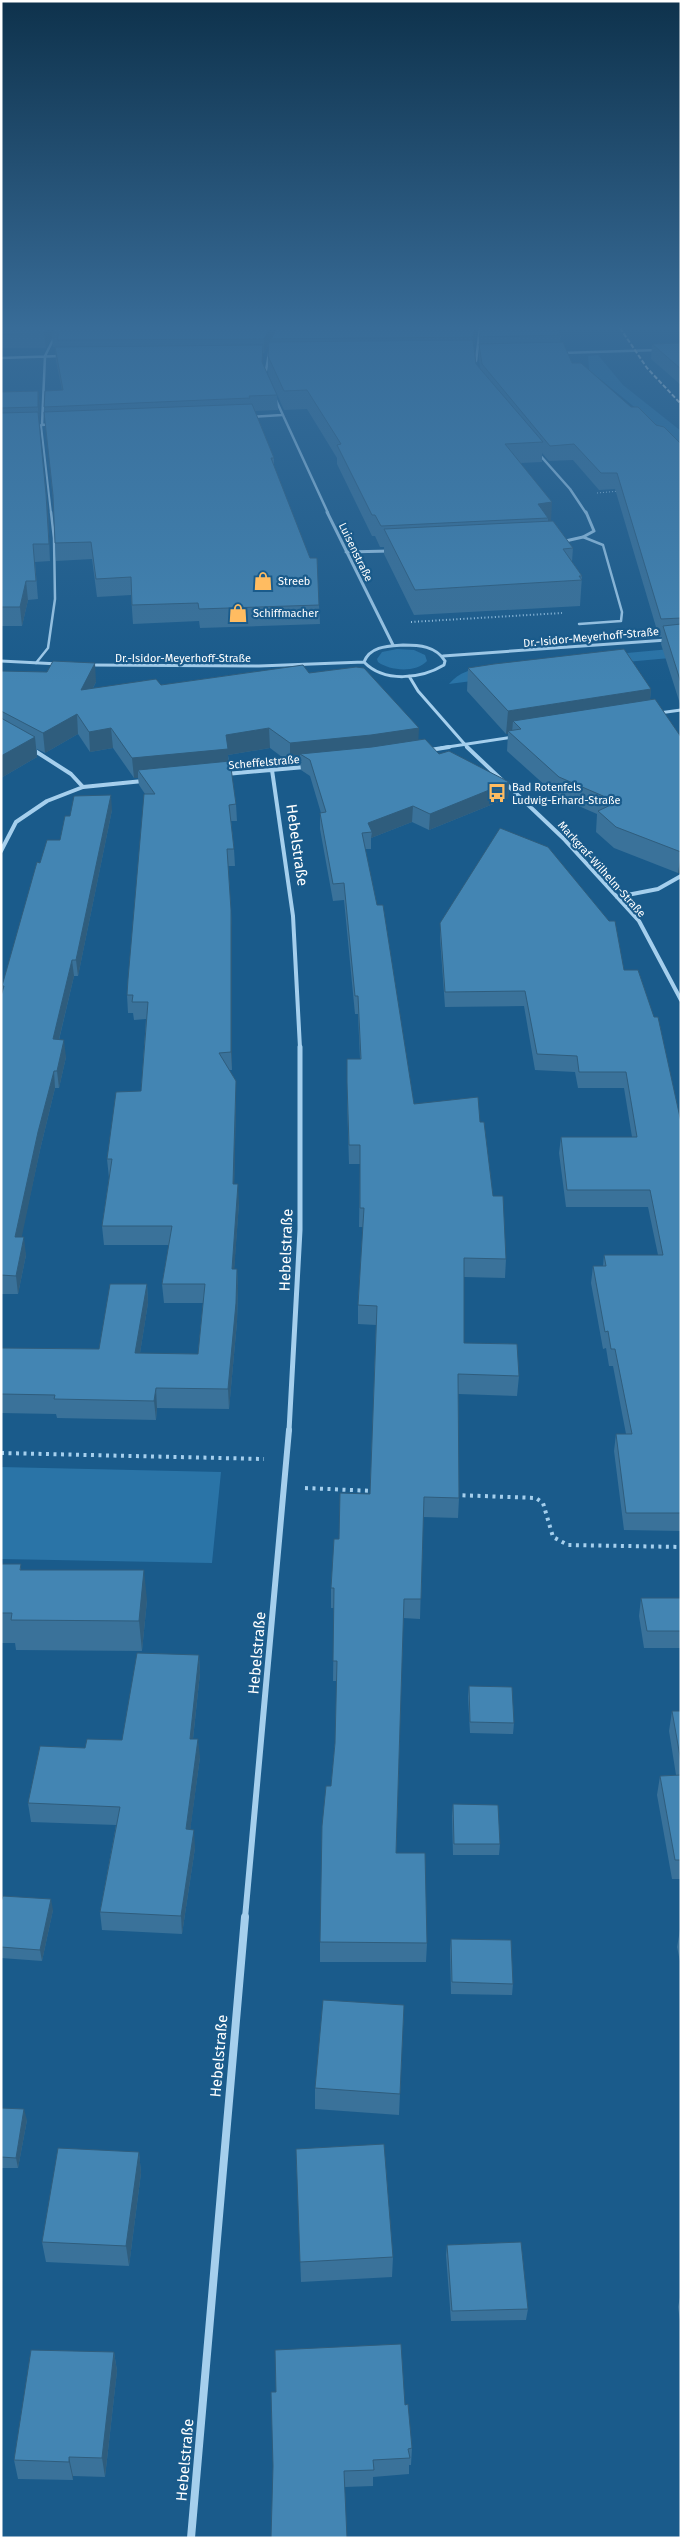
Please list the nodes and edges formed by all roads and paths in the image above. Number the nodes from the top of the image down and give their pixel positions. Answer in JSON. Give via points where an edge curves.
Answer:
{"nodes":[{"id":1,"x":44,"y":446,"type":"edge"},
{"id":2,"x":297,"y":446,"type":"edge"},
{"id":3,"x":535,"y":449,"type":"edge"},
{"id":4,"x":621,"y":491,"type":"edge"},
{"id":5,"x":572,"y":494,"type":"junction"},
{"id":6,"x":583,"y":537,"type":"junction"},
{"id":7,"x":552,"y":542,"type":"edge"},
{"id":8,"x":398,"y":550,"type":"edge"},
{"id":9,"x":346,"y":552,"type":"junction"},
{"id":10,"x":531,"y":609,"type":"edge"},
{"id":11,"x":562,"y":612,"type":"dead end"},
{"id":12,"x":534,"y":614,"type":"junction"},
{"id":13,"x":427,"y":615,"type":"edge"},
{"id":14,"x":430,"y":621,"type":"junction"},
{"id":15,"x":381,"y":624,"type":"junction"},
{"id":16,"x":579,"y":624,"type":"dead end"},
{"id":17,"x":681,"y":638,"type":"edge"},
{"id":18,"x":394,"y":645,"type":"junction"},
{"id":19,"x":443,"y":656,"type":"junction"},
{"id":20,"x":1,"y":661,"type":"edge"},
{"id":21,"x":364,"y":662,"type":"junction"},
{"id":22,"x":36,"y":663,"type":"junction"},
{"id":23,"x":65,"y":664,"type":"edge"},
{"id":24,"x":85,"y":665,"type":"edge"},
{"id":25,"x":409,"y":676,"type":"junction"},
{"id":26,"x":681,"y":710,"type":"edge"},
{"id":27,"x":651,"y":714,"type":"edge"},
{"id":28,"x":514,"y":737,"type":"edge"},
{"id":29,"x":465,"y":745,"type":"junction"},
{"id":30,"x":29,"y":747,"type":"edge"},
{"id":31,"x":424,"y":751,"type":"edge"},
{"id":32,"x":311,"y":766,"type":"edge"},
{"id":33,"x":272,"y":770,"type":"junction"},
{"id":34,"x":224,"y":774,"type":"edge"},
{"id":35,"x":147,"y":781,"type":"edge"},
{"id":36,"x":83,"y":788,"type":"junction"},
{"id":37,"x":1,"y":851,"type":"edge"},
{"id":38,"x":681,"y":876,"type":"edge"},
{"id":39,"x":618,"y":897,"type":"junction"},
{"id":40,"x":681,"y":1000,"type":"edge"},
{"id":41,"x":1,"y":1453,"type":"edge"},
{"id":42,"x":287,"y":1459,"type":"junction"},
{"id":43,"x":286,"y":1487,"type":"junction"},
{"id":44,"x":382,"y":1491,"type":"edge"},
{"id":45,"x":450,"y":1494,"type":"edge"},
{"id":46,"x":681,"y":1547,"type":"edge"},
{"id":47,"x":191,"y":2538,"type":"edge"}],
"edges":[{"from":1,"to":22,"type":"lane","via":[[54,538],[55,600],[48,648]]},
{"from":2,"to":9,"type":"street","name":"Luisenstraße"},
{"from":3,"to":5,"type":"street"},
{"from":4,"to":5,"type":"path"},
{"from":5,"to":6,"type":"street","via":[[594,531]]},
{"from":6,"to":7,"type":"street"},
{"from":6,"to":16,"type":"lane","via":[[603,544],[622,612],[621,621]]},
{"from":8,"to":9,"type":"street"},
{"from":9,"to":15,"type":"street","name":"Luisenstraße"},
{"from":10,"to":12,"type":"path"},
{"from":11,"to":12,"type":"path"},
{"from":12,"to":14,"type":"path"},
{"from":13,"to":14,"type":"path"},
{"from":14,"to":15,"type":"path"},
{"from":15,"to":18,"type":"street","name":"Luisenstraße"},
{"from":17,"to":19,"type":"street","name":"Dr.-Isidor-Meyerhoff-Straße"},
{"from":18,"to":19,"type":"street","name":"Dr.-Isidor-Meyerhoff-Straße","via":[[423,647]]},
{"from":18,"to":21,"type":"street","name":"Dr.-Isidor-Meyerhoff-Straße","via":[[371,651]]},
{"from":19,"to":25,"type":"street","via":[[444,665],[439,670]]},
{"from":20,"to":22,"type":"street"},
{"from":21,"to":24,"type":"street","name":"Dr.-Isidor-Meyerhoff-Straße","via":[[258,666]]},
{"from":21,"to":25,"type":"street","via":[[378,673]]},
{"from":22,"to":23,"type":"street"},
{"from":25,"to":29,"type":"street","name":"Markgraf-Wilhelm-Straße"},
{"from":26,"to":27,"type":"street"},
{"from":28,"to":29,"type":"street"},
{"from":29,"to":31,"type":"street"},
{"from":29,"to":39,"type":"street","name":"Markgraf-Wilhelm-Straße","via":[[563,838]]},
{"from":30,"to":36,"type":"street","via":[[53,760]]},
{"from":32,"to":33,"type":"street","name":"Scheffelstraße"},
{"from":33,"to":34,"type":"street","name":"Scheffelstraße"},
{"from":33,"to":42,"type":"street","name":"Hebelstraße","via":[[285,838],[295,927],[302,1060],[300,1253]]},
{"from":35,"to":36,"type":"street"},
{"from":36,"to":37,"type":"street","via":[[47,801],[16,822]]},
{"from":38,"to":39,"type":"street","via":[[658,889]]},
{"from":39,"to":40,"type":"street","name":"Markgraf-Wilhelm-Straße","via":[[639,922]]},
{"from":41,"to":42,"type":"path"},
{"from":42,"to":43,"type":"street","name":"Hebelstraße"},
{"from":43,"to":44,"type":"path"},
{"from":43,"to":47,"type":"street","name":"Hebelstraße","via":[[227,2097]]},
{"from":45,"to":46,"type":"path","via":[[536,1498],[543,1503],[553,1537],[568,1544]]}]}
